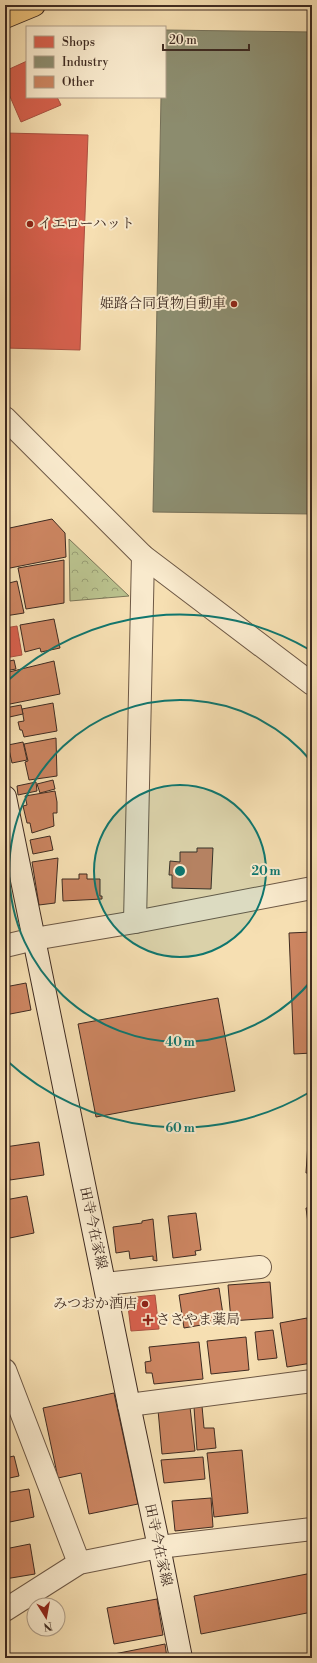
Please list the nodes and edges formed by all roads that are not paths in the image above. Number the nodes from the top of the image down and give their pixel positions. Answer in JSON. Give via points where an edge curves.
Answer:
{"nodes":[{"id":1,"x":34,"y":5,"type":"edge"},
{"id":2,"x":5,"y":17,"type":"edge"},
{"id":3,"x":5,"y":418,"type":"edge"},
{"id":4,"x":143,"y":556,"type":"junction"},
{"id":5,"x":312,"y":684,"type":"edge"},
{"id":6,"x":5,"y":797,"type":"edge"},
{"id":7,"x":312,"y":888,"type":"edge"},
{"id":8,"x":135,"y":922,"type":"junction"},
{"id":9,"x":34,"y":939,"type":"junction"},
{"id":10,"x":5,"y":946,"type":"edge"},
{"id":11,"x":260,"y":1267,"type":"dead end"},
{"id":12,"x":105,"y":1284,"type":"junction"},
{"id":13,"x":5,"y":1370,"type":"edge"},
{"id":14,"x":312,"y":1381,"type":"edge"},
{"id":15,"x":128,"y":1405,"type":"junction"},
{"id":16,"x":312,"y":1529,"type":"edge"},
{"id":17,"x":159,"y":1547,"type":"junction"},
{"id":18,"x":79,"y":1563,"type":"junction"},
{"id":19,"x":5,"y":1610,"type":"edge"},
{"id":20,"x":181,"y":1658,"type":"edge"}],
"edges":[{"from":1,"to":2,"type":"highway"},
{"from":3,"to":4,"type":"street"},
{"from":4,"to":5,"type":"street"},
{"from":4,"to":8,"type":"street"},
{"from":6,"to":9,"type":"street","name":"田寺今在家線"},
{"from":7,"to":8,"type":"street"},
{"from":8,"to":9,"type":"street"},
{"from":9,"to":10,"type":"street"},
{"from":9,"to":12,"type":"street","name":"田寺今在家線"},
{"from":11,"to":12,"type":"street"},
{"from":12,"to":15,"type":"street","name":"田寺今在家線"},
{"from":13,"to":18,"type":"street"},
{"from":14,"to":15,"type":"street"},
{"from":15,"to":17,"type":"street","name":"田寺今在家線"},
{"from":16,"to":17,"type":"street"},
{"from":17,"to":18,"type":"street"},
{"from":17,"to":20,"type":"street","name":"田寺今在家線"},
{"from":18,"to":19,"type":"street"}]}
